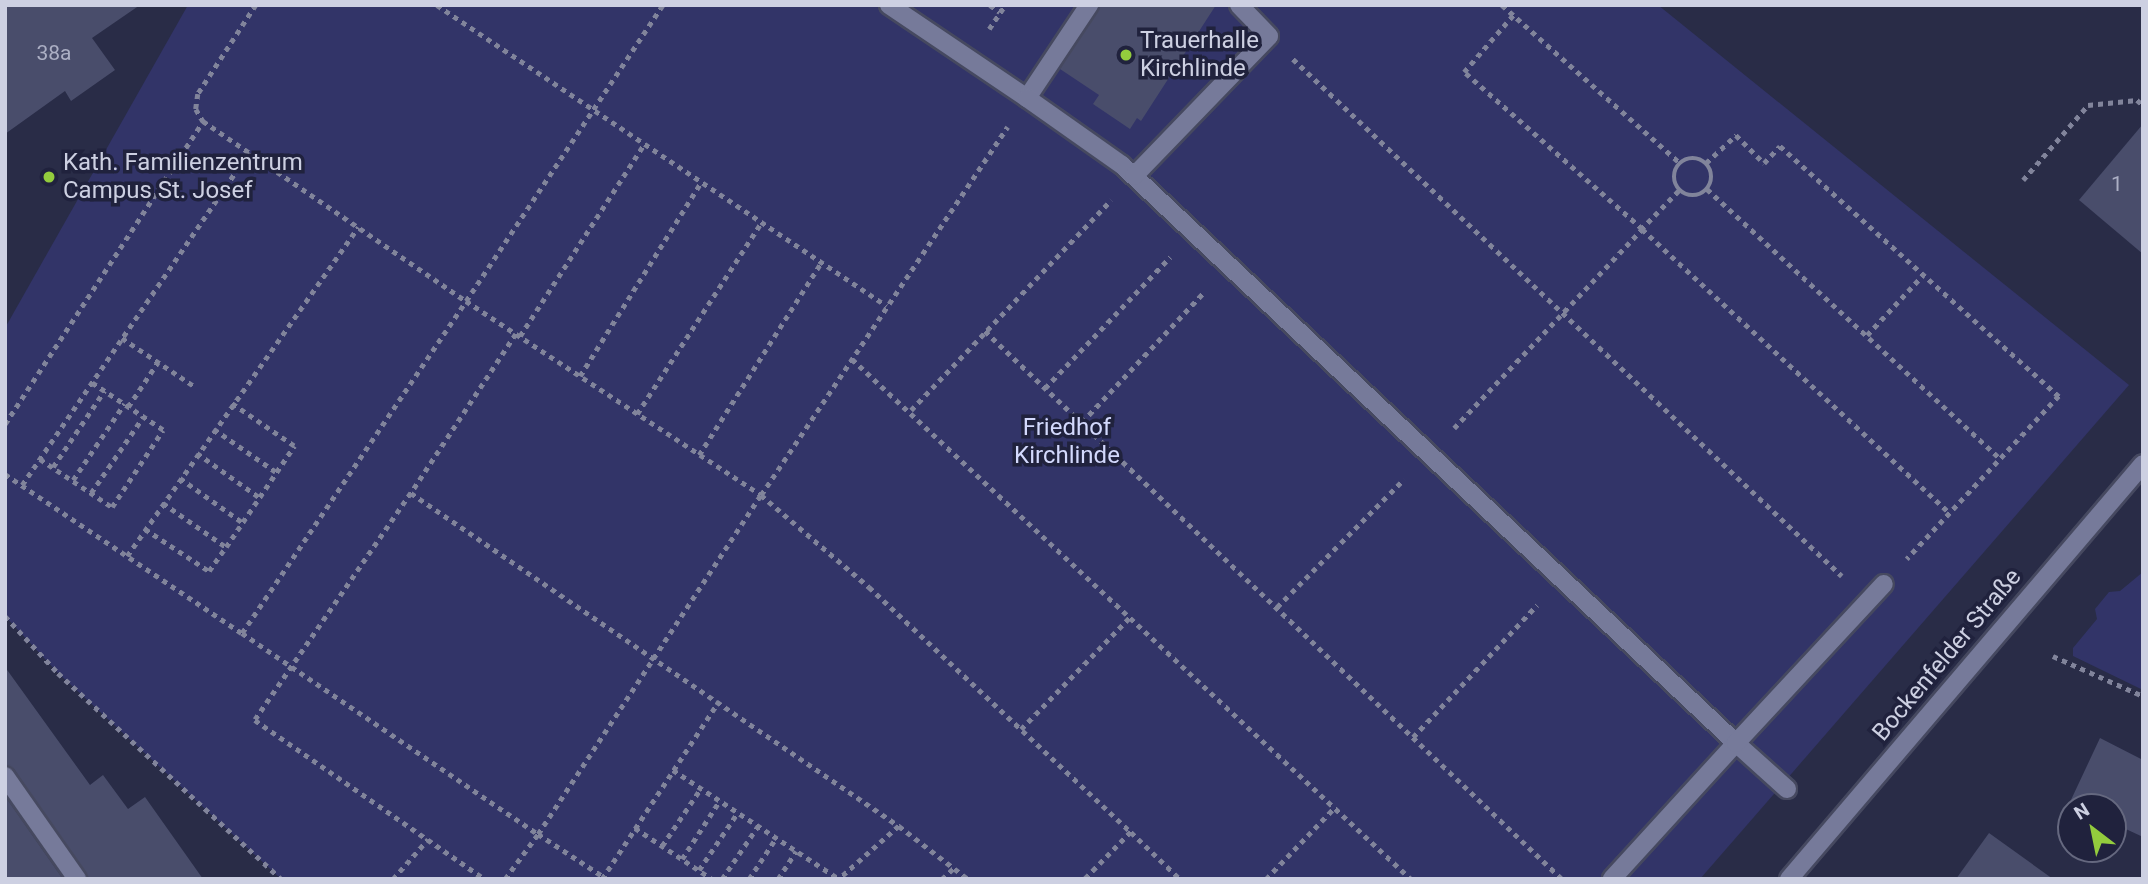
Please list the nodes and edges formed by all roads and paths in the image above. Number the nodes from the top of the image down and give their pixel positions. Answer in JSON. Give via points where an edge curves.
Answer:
{"nodes":[{"id":1,"x":257,"y":5,"type":"edge"},
{"id":2,"x":438,"y":5,"type":"edge"},
{"id":3,"x":663,"y":5,"type":"edge"},
{"id":4,"x":889,"y":5,"type":"edge"},
{"id":5,"x":990,"y":5,"type":"edge"},
{"id":6,"x":1089,"y":5,"type":"edge"},
{"id":7,"x":1239,"y":5,"type":"edge"},
{"id":8,"x":1502,"y":5,"type":"edge"},
{"id":9,"x":1000,"y":12,"type":"dead end"},
{"id":10,"x":1514,"y":14,"type":"junction"},
{"id":11,"x":1269,"y":36,"type":"junction"},
{"id":12,"x":1027,"y":97,"type":"junction"},
{"id":13,"x":2143,"y":105,"type":"edge"},
{"id":14,"x":593,"y":111,"type":"junction"},
{"id":15,"x":203,"y":121,"type":"junction"},
{"id":16,"x":644,"y":144,"type":"junction"},
{"id":17,"x":249,"y":152,"type":"junction"},
{"id":18,"x":1680,"y":163,"type":"junction"},
{"id":19,"x":1706,"y":163,"type":"junction"},
{"id":20,"x":1134,"y":176,"type":"junction"},
{"id":21,"x":2023,"y":180,"type":"dead end"},
{"id":22,"x":701,"y":182,"type":"junction"},
{"id":23,"x":1707,"y":190,"type":"junction"},
{"id":24,"x":1679,"y":191,"type":"junction"},
{"id":25,"x":761,"y":223,"type":"junction"},
{"id":26,"x":358,"y":227,"type":"junction"},
{"id":27,"x":1642,"y":229,"type":"junction"},
{"id":28,"x":1194,"y":232,"type":"junction"},
{"id":29,"x":821,"y":263,"type":"junction"},
{"id":30,"x":1229,"y":265,"type":"junction"},
{"id":31,"x":1923,"y":275,"type":"junction"},
{"id":32,"x":466,"y":301,"type":"junction"},
{"id":33,"x":887,"y":306,"type":"junction"},
{"id":34,"x":1562,"y":314,"type":"junction"},
{"id":35,"x":985,"y":331,"type":"junction"},
{"id":36,"x":518,"y":335,"type":"junction"},
{"id":37,"x":1867,"y":335,"type":"junction"},
{"id":38,"x":122,"y":338,"type":"junction"},
{"id":39,"x":852,"y":359,"type":"junction"},
{"id":40,"x":158,"y":362,"type":"junction"},
{"id":41,"x":580,"y":376,"type":"junction"},
{"id":42,"x":92,"y":383,"type":"junction"},
{"id":43,"x":194,"y":386,"type":"dead end"},
{"id":44,"x":1045,"y":388,"type":"junction"},
{"id":45,"x":104,"y":391,"type":"junction"},
{"id":46,"x":231,"y":403,"type":"junction"},
{"id":47,"x":126,"y":406,"type":"junction"},
{"id":48,"x":911,"y":410,"type":"junction"},
{"id":49,"x":637,"y":414,"type":"junction"},
{"id":50,"x":143,"y":417,"type":"junction"},
{"id":51,"x":1082,"y":422,"type":"junction"},
{"id":52,"x":5,"y":424,"type":"edge"},
{"id":53,"x":214,"y":429,"type":"junction"},
{"id":54,"x":197,"y":453,"type":"junction"},
{"id":55,"x":1429,"y":454,"type":"junction"},
{"id":56,"x":699,"y":455,"type":"junction"},
{"id":57,"x":40,"y":459,"type":"junction"},
{"id":58,"x":2001,"y":459,"type":"junction"},
{"id":59,"x":2143,"y":464,"type":"edge"},
{"id":60,"x":52,"y":467,"type":"junction"},
{"id":61,"x":276,"y":472,"type":"junction"},
{"id":62,"x":5,"y":474,"type":"edge"},
{"id":63,"x":180,"y":478,"type":"junction"},
{"id":64,"x":73,"y":481,"type":"junction"},
{"id":65,"x":22,"y":485,"type":"junction"},
{"id":66,"x":91,"y":493,"type":"junction"},
{"id":67,"x":411,"y":493,"type":"junction"},
{"id":68,"x":761,"y":495,"type":"junction"},
{"id":69,"x":259,"y":497,"type":"junction"},
{"id":70,"x":163,"y":503,"type":"junction"},
{"id":71,"x":1950,"y":513,"type":"junction"},
{"id":72,"x":242,"y":522,"type":"junction"},
{"id":73,"x":145,"y":529,"type":"junction"},
{"id":74,"x":226,"y":547,"type":"junction"},
{"id":75,"x":127,"y":556,"type":"junction"},
{"id":76,"x":1562,"y":579,"type":"junction"},
{"id":77,"x":1884,"y":584,"type":"joint"},
{"id":78,"x":1869,"y":600,"type":"junction"},
{"id":79,"x":1277,"y":607,"type":"junction"},
{"id":80,"x":5,"y":616,"type":"edge"},
{"id":81,"x":1131,"y":616,"type":"junction"},
{"id":82,"x":242,"y":633,"type":"junction"},
{"id":83,"x":2053,"y":656,"type":"dead end"},
{"id":84,"x":654,"y":657,"type":"junction"},
{"id":85,"x":293,"y":667,"type":"junction"},
{"id":86,"x":2143,"y":696,"type":"edge"},
{"id":87,"x":719,"y":701,"type":"junction"},
{"id":88,"x":1021,"y":730,"type":"junction"},
{"id":89,"x":1413,"y":737,"type":"junction"},
{"id":90,"x":1736,"y":743,"type":"junction"},
{"id":91,"x":673,"y":770,"type":"junction"},
{"id":92,"x":5,"y":776,"type":"edge"},
{"id":93,"x":701,"y":788,"type":"junction"},
{"id":94,"x":1787,"y":789,"type":"dead end"},
{"id":95,"x":720,"y":800,"type":"junction"},
{"id":96,"x":1335,"y":807,"type":"junction"},
{"id":97,"x":738,"y":812,"type":"junction"},
{"id":98,"x":758,"y":826,"type":"junction"},
{"id":99,"x":900,"y":826,"type":"junction"},
{"id":100,"x":635,"y":828,"type":"junction"},
{"id":101,"x":1131,"y":832,"type":"junction"},
{"id":102,"x":538,"y":834,"type":"junction"},
{"id":103,"x":776,"y":838,"type":"junction"},
{"id":104,"x":428,"y":839,"type":"junction"},
{"id":105,"x":662,"y":846,"type":"junction"},
{"id":106,"x":796,"y":851,"type":"junction"},
{"id":107,"x":682,"y":859,"type":"junction"},
{"id":108,"x":954,"y":868,"type":"junction"},
{"id":109,"x":699,"y":870,"type":"junction"},
{"id":110,"x":603,"y":878,"type":"edge"},
{"id":111,"x":77,"y":879,"type":"edge"},
{"id":112,"x":281,"y":879,"type":"edge"},
{"id":113,"x":393,"y":879,"type":"edge"},
{"id":114,"x":485,"y":879,"type":"edge"},
{"id":115,"x":505,"y":879,"type":"edge"},
{"id":116,"x":712,"y":879,"type":"edge"},
{"id":117,"x":722,"y":879,"type":"edge"},
{"id":118,"x":749,"y":879,"type":"edge"},
{"id":119,"x":778,"y":879,"type":"edge"},
{"id":120,"x":839,"y":879,"type":"edge"},
{"id":121,"x":942,"y":879,"type":"edge"},
{"id":122,"x":968,"y":879,"type":"edge"},
{"id":123,"x":1085,"y":879,"type":"edge"},
{"id":124,"x":1180,"y":879,"type":"edge"},
{"id":125,"x":1266,"y":879,"type":"edge"},
{"id":126,"x":1412,"y":879,"type":"edge"},
{"id":127,"x":1562,"y":879,"type":"edge"},
{"id":128,"x":1612,"y":879,"type":"edge"},
{"id":129,"x":1789,"y":879,"type":"edge"}],
"edges":[{"from":1,"to":15,"type":"path","via":[[198,94],[196,109]]},
{"from":2,"to":14,"type":"path"},
{"from":3,"to":14,"type":"path"},
{"from":4,"to":12,"type":"main road"},
{"from":5,"to":9,"type":"path"},
{"from":6,"to":12,"type":"main road"},
{"from":7,"to":11,"type":"main road"},
{"from":8,"to":10,"type":"path"},
{"from":10,"to":18,"type":"path"},
{"from":10,"to":27,"type":"path","via":[[1464,72]]},
{"from":11,"to":20,"type":"main road"},
{"from":11,"to":34,"type":"path"},
{"from":12,"to":20,"type":"main road"},
{"from":12,"to":33,"type":"path"},
{"from":13,"to":21,"type":"path","via":[[2137,100],[2088,104]]},
{"from":14,"to":16,"type":"path"},
{"from":14,"to":32,"type":"path"},
{"from":15,"to":17,"type":"path"},
{"from":15,"to":52,"type":"path"},
{"from":16,"to":22,"type":"path"},
{"from":16,"to":36,"type":"path"},
{"from":17,"to":26,"type":"path"},
{"from":17,"to":38,"type":"path"},
{"from":18,"to":19,"type":"path","via":[[1695,158]]},
{"from":18,"to":24,"type":"path","via":[[1674,182]]},
{"from":19,"to":23,"type":"path","via":[[1712,181]]},
{"from":19,"to":31,"type":"path","via":[[1736,135],[1764,163],[1780,146]]},
{"from":20,"to":28,"type":"main road"},
{"from":20,"to":35,"type":"path"},
{"from":22,"to":25,"type":"path"},
{"from":22,"to":41,"type":"path"},
{"from":23,"to":24,"type":"path","via":[[1693,196]]},
{"from":23,"to":37,"type":"path"},
{"from":24,"to":27,"type":"path"},
{"from":25,"to":29,"type":"path"},
{"from":25,"to":49,"type":"path"},
{"from":26,"to":32,"type":"path"},
{"from":26,"to":46,"type":"path","via":[[259,373]]},
{"from":27,"to":34,"type":"path"},
{"from":27,"to":71,"type":"path"},
{"from":28,"to":30,"type":"main road"},
{"from":28,"to":44,"type":"path"},
{"from":29,"to":33,"type":"path"},
{"from":29,"to":56,"type":"path"},
{"from":30,"to":51,"type":"path"},
{"from":30,"to":55,"type":"main road"},
{"from":31,"to":37,"type":"path"},
{"from":31,"to":58,"type":"path","via":[[2059,396]]},
{"from":32,"to":36,"type":"path"},
{"from":32,"to":82,"type":"path"},
{"from":33,"to":39,"type":"path"},
{"from":34,"to":55,"type":"path"},
{"from":34,"to":78,"type":"path"},
{"from":35,"to":44,"type":"path"},
{"from":35,"to":48,"type":"path"},
{"from":36,"to":41,"type":"path"},
{"from":36,"to":67,"type":"path"},
{"from":37,"to":58,"type":"path"},
{"from":38,"to":40,"type":"path"},
{"from":38,"to":42,"type":"path"},
{"from":39,"to":48,"type":"path"},
{"from":39,"to":68,"type":"path"},
{"from":40,"to":43,"type":"path"},
{"from":40,"to":47,"type":"path"},
{"from":41,"to":49,"type":"path"},
{"from":42,"to":45,"type":"path"},
{"from":42,"to":57,"type":"path"},
{"from":44,"to":51,"type":"path"},
{"from":45,"to":47,"type":"path"},
{"from":45,"to":60,"type":"path"},
{"from":46,"to":53,"type":"path"},
{"from":46,"to":61,"type":"path","via":[[294,446]]},
{"from":47,"to":50,"type":"path"},
{"from":47,"to":64,"type":"path"},
{"from":48,"to":81,"type":"path"},
{"from":49,"to":56,"type":"path"},
{"from":50,"to":66,"type":"path"},
{"from":50,"to":66,"type":"path","via":[[163,430],[112,507]]},
{"from":51,"to":79,"type":"path"},
{"from":53,"to":54,"type":"path"},
{"from":53,"to":61,"type":"path"},
{"from":54,"to":63,"type":"path"},
{"from":54,"to":69,"type":"path"},
{"from":55,"to":76,"type":"main road"},
{"from":55,"to":79,"type":"path"},
{"from":56,"to":68,"type":"path"},
{"from":57,"to":60,"type":"path"},
{"from":57,"to":65,"type":"path"},
{"from":58,"to":71,"type":"path"},
{"from":59,"to":129,"type":"main road","name":"Bockenfelder Straße"},
{"from":60,"to":64,"type":"path"},
{"from":61,"to":69,"type":"path"},
{"from":62,"to":65,"type":"path"},
{"from":63,"to":70,"type":"path"},
{"from":63,"to":72,"type":"path"},
{"from":64,"to":66,"type":"path"},
{"from":65,"to":75,"type":"path"},
{"from":67,"to":84,"type":"path"},
{"from":67,"to":85,"type":"path"},
{"from":68,"to":84,"type":"path"},
{"from":68,"to":88,"type":"path"},
{"from":69,"to":72,"type":"path"},
{"from":70,"to":73,"type":"path"},
{"from":70,"to":74,"type":"path"},
{"from":71,"to":77,"type":"path"},
{"from":72,"to":74,"type":"path"},
{"from":73,"to":74,"type":"path","via":[[209,571]]},
{"from":73,"to":75,"type":"path"},
{"from":75,"to":82,"type":"path"},
{"from":76,"to":89,"type":"path"},
{"from":76,"to":90,"type":"main road"},
{"from":77,"to":78,"type":"main road"},
{"from":78,"to":90,"type":"main road"},
{"from":79,"to":89,"type":"path"},
{"from":80,"to":112,"type":"path","via":[[58,673]]},
{"from":81,"to":88,"type":"path"},
{"from":81,"to":96,"type":"path"},
{"from":82,"to":85,"type":"path"},
{"from":83,"to":86,"type":"path"},
{"from":84,"to":87,"type":"path"},
{"from":84,"to":102,"type":"path"},
{"from":85,"to":102,"type":"path"},
{"from":85,"to":104,"type":"path","via":[[255,720]]},
{"from":87,"to":91,"type":"path"},
{"from":87,"to":99,"type":"path"},
{"from":88,"to":101,"type":"path"},
{"from":89,"to":127,"type":"path"},
{"from":90,"to":94,"type":"main road"},
{"from":90,"to":128,"type":"main road"},
{"from":91,"to":93,"type":"path"},
{"from":91,"to":100,"type":"path"},
{"from":92,"to":111,"type":"main road"},
{"from":93,"to":95,"type":"path"},
{"from":93,"to":105,"type":"path"},
{"from":95,"to":97,"type":"path"},
{"from":95,"to":107,"type":"path"},
{"from":96,"to":125,"type":"path"},
{"from":96,"to":126,"type":"path"},
{"from":97,"to":98,"type":"path"},
{"from":97,"to":109,"type":"path"},
{"from":98,"to":103,"type":"path"},
{"from":98,"to":117,"type":"path"},
{"from":99,"to":108,"type":"path"},
{"from":99,"to":120,"type":"path"},
{"from":100,"to":105,"type":"path"},
{"from":100,"to":110,"type":"path"},
{"from":101,"to":123,"type":"path"},
{"from":101,"to":124,"type":"path"},
{"from":102,"to":110,"type":"path"},
{"from":102,"to":115,"type":"path"},
{"from":103,"to":106,"type":"path"},
{"from":103,"to":118,"type":"path"},
{"from":104,"to":113,"type":"path"},
{"from":104,"to":114,"type":"path"},
{"from":105,"to":107,"type":"path"},
{"from":106,"to":119,"type":"path"},
{"from":106,"to":120,"type":"path"},
{"from":107,"to":109,"type":"path"},
{"from":108,"to":121,"type":"path"},
{"from":108,"to":122,"type":"path"},
{"from":109,"to":116,"type":"path"}]}
